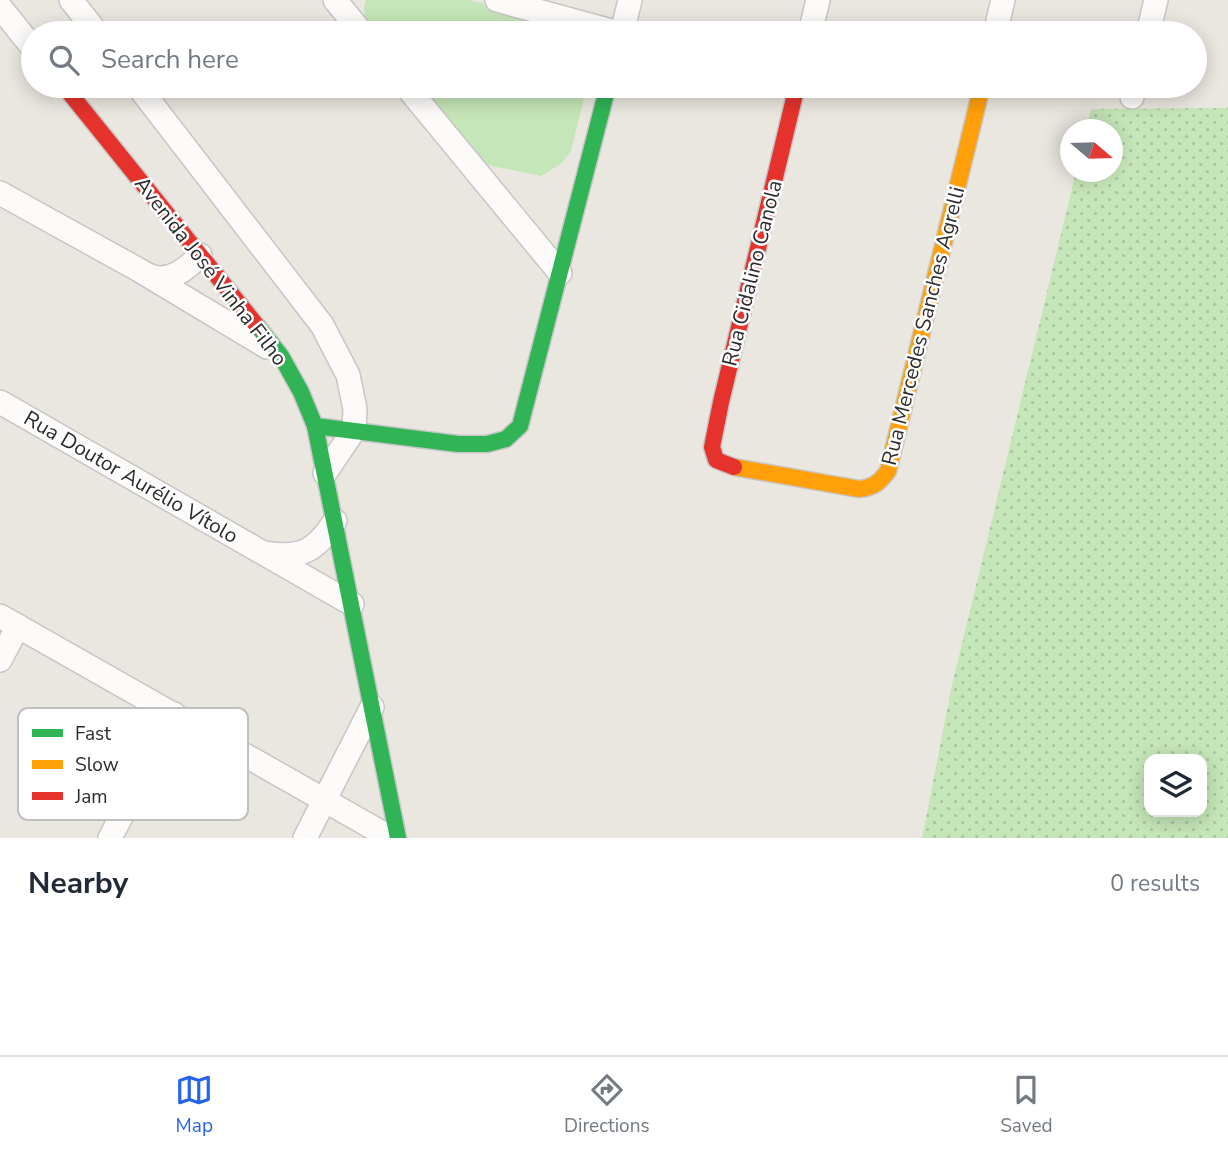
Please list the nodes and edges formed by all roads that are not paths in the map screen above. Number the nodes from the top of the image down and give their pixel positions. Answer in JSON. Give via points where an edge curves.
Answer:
{"nodes":[{"id":1,"x":71,"y":0,"type":"edge"},
{"id":2,"x":335,"y":0,"type":"edge"},
{"id":3,"x":497,"y":0,"type":"edge"},
{"id":4,"x":631,"y":0,"type":"edge"},
{"id":5,"x":818,"y":0,"type":"edge"},
{"id":6,"x":1003,"y":0,"type":"edge"},
{"id":7,"x":1156,"y":0,"type":"edge"},
{"id":8,"x":0,"y":7,"type":"edge"},
{"id":9,"x":88,"y":21,"type":"edge"},
{"id":10,"x":352,"y":21,"type":"edge"},
{"id":11,"x":576,"y":21,"type":"edge"},
{"id":12,"x":625,"y":21,"type":"edge"},
{"id":13,"x":813,"y":21,"type":"edge"},
{"id":14,"x":998,"y":21,"type":"edge"},
{"id":15,"x":1150,"y":21,"type":"edge"},
{"id":16,"x":21,"y":33,"type":"edge"},
{"id":17,"x":74,"y":98,"type":"edge"},
{"id":18,"x":147,"y":98,"type":"edge"},
{"id":19,"x":416,"y":98,"type":"edge"},
{"id":20,"x":605,"y":98,"type":"edge"},
{"id":21,"x":794,"y":98,"type":"edge"},
{"id":22,"x":979,"y":98,"type":"edge"},
{"id":23,"x":0,"y":193,"type":"edge"},
{"id":24,"x":200,"y":255,"type":"junction"},
{"id":25,"x":139,"y":270,"type":"junction"},
{"id":26,"x":560,"y":273,"type":"junction"},
{"id":27,"x":281,"y":356,"type":"junction"},
{"id":28,"x":0,"y":402,"type":"edge"},
{"id":29,"x":315,"y":426,"type":"junction"},
{"id":30,"x":355,"y":430,"type":"junction"},
{"id":31,"x":716,"y":460,"type":"joint"},
{"id":32,"x":325,"y":473,"type":"junction"},
{"id":33,"x":335,"y":521,"type":"junction"},
{"id":34,"x":262,"y":552,"type":"junction"},
{"id":35,"x":352,"y":604,"type":"junction"},
{"id":36,"x":9,"y":621,"type":"edge"},
{"id":37,"x":0,"y":660,"type":"edge"},
{"id":38,"x":372,"y":706,"type":"junction"},
{"id":39,"x":163,"y":708,"type":"edge"},
{"id":40,"x":248,"y":757,"type":"edge"},
{"id":41,"x":324,"y":801,"type":"junction"},
{"id":42,"x":119,"y":820,"type":"edge"},
{"id":43,"x":110,"y":838,"type":"edge"},
{"id":44,"x":305,"y":838,"type":"edge"},
{"id":45,"x":391,"y":838,"type":"edge"},
{"id":46,"x":398,"y":838,"type":"edge"}],
"edges":[{"from":1,"to":9,"type":"street"},
{"from":2,"to":10,"type":"street"},
{"from":3,"to":11,"type":"street"},
{"from":4,"to":12,"type":"street"},
{"from":5,"to":13,"type":"street"},
{"from":6,"to":14,"type":"street"},
{"from":7,"to":15,"type":"street"},
{"from":8,"to":16,"type":"street"},
{"from":17,"to":24,"type":"street","name":"Avenida José Vinha Filho"},
{"from":18,"to":30,"type":"street","via":[[322,325],[348,376]]},
{"from":19,"to":26,"type":"street"},
{"from":20,"to":26,"type":"street"},
{"from":21,"to":31,"type":"street","name":"Rua Cidalino Canola","via":[[713,436]]},
{"from":22,"to":31,"type":"street","name":"Rua Mercedes Sanches Agrelli","via":[[888,471],[880,483],[859,489]]},
{"from":23,"to":25,"type":"street"},
{"from":24,"to":25,"type":"street","via":[[173,276],[156,279]]},
{"from":24,"to":27,"type":"street","name":"Avenida José Vinha Filho"},
{"from":25,"to":27,"type":"street"},
{"from":26,"to":30,"type":"street","via":[[520,426],[506,439],[458,444]]},
{"from":27,"to":29,"type":"street","name":"Avenida José Vinha Filho"},
{"from":28,"to":34,"type":"street","name":"Rua Doutor Aurélio Vítolo"},
{"from":29,"to":30,"type":"street"},
{"from":29,"to":32,"type":"street","name":"Avenida José Vinha Filho"},
{"from":30,"to":32,"type":"street"},
{"from":32,"to":33,"type":"street","name":"Avenida José Vinha Filho"},
{"from":33,"to":34,"type":"street","name":"Rua Doutor Aurélio Vítolo","via":[[323,539],[305,551],[284,556]]},
{"from":33,"to":35,"type":"street","name":"Avenida José Vinha Filho"},
{"from":34,"to":35,"type":"street","name":"Rua Doutor Aurélio Vítolo"},
{"from":35,"to":38,"type":"street","name":"Avenida José Vinha Filho"},
{"from":36,"to":37,"type":"street"},
{"from":36,"to":39,"type":"street"},
{"from":38,"to":41,"type":"street"},
{"from":38,"to":46,"type":"street","name":"Avenida José Vinha Filho"},
{"from":40,"to":41,"type":"street"},
{"from":41,"to":44,"type":"street"},
{"from":41,"to":45,"type":"street"},
{"from":42,"to":43,"type":"street"}]}
